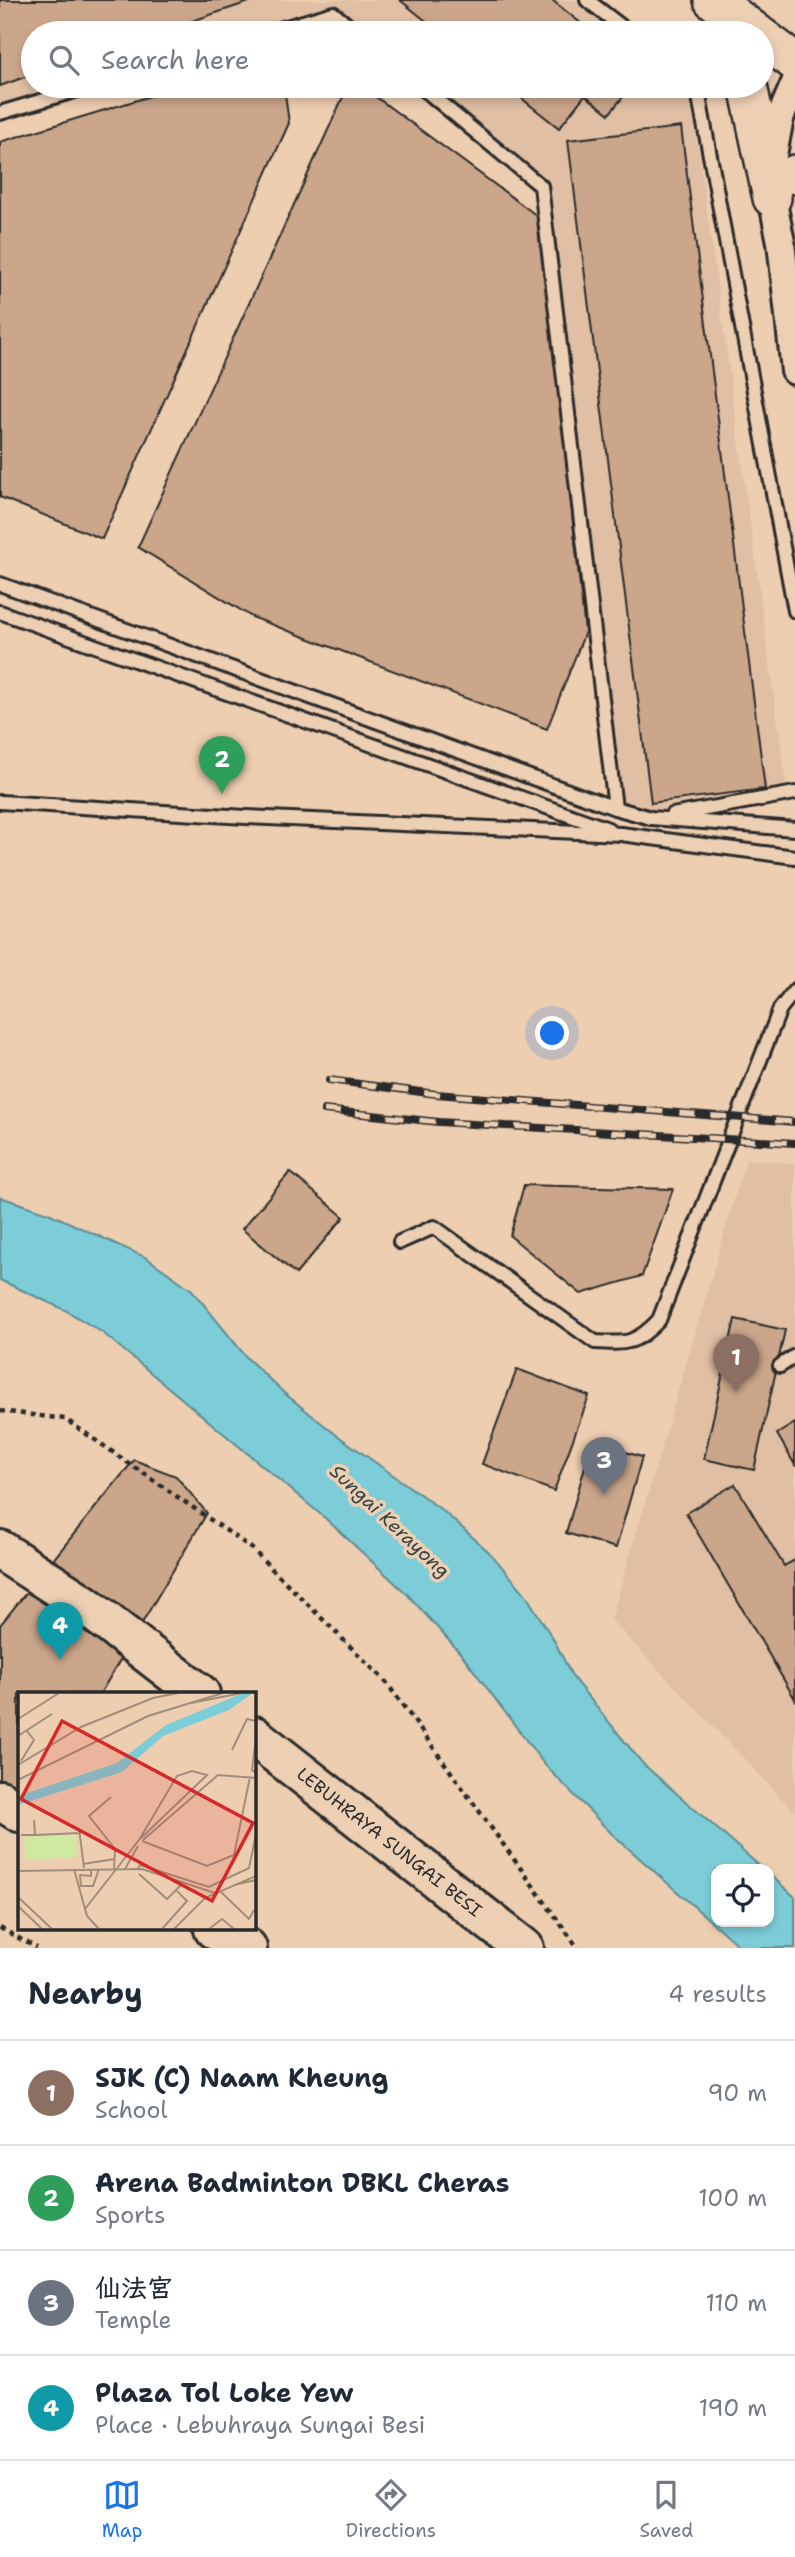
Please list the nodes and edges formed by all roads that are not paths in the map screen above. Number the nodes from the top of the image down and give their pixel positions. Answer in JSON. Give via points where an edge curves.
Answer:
{"nodes":[{"id":1,"x":587,"y":0,"type":"edge"},
{"id":2,"x":721,"y":12,"type":"edge"},
{"id":3,"x":307,"y":21,"type":"edge"},
{"id":4,"x":343,"y":21,"type":"edge"},
{"id":5,"x":614,"y":21,"type":"edge"},
{"id":6,"x":736,"y":21,"type":"edge"},
{"id":7,"x":774,"y":46,"type":"edge"},
{"id":8,"x":795,"y":62,"type":"edge"},
{"id":9,"x":795,"y":83,"type":"edge"},
{"id":10,"x":51,"y":98,"type":"edge"},
{"id":11,"x":435,"y":98,"type":"edge"},
{"id":12,"x":699,"y":98,"type":"edge"},
{"id":13,"x":753,"y":98,"type":"edge"},
{"id":14,"x":0,"y":113,"type":"edge"},
{"id":15,"x":789,"y":180,"type":"edge"},
{"id":16,"x":791,"y":308,"type":"edge"},
{"id":17,"x":795,"y":371,"type":"edge"},
{"id":18,"x":0,"y":584,"type":"edge"},
{"id":19,"x":795,"y":611,"type":"edge"},
{"id":20,"x":0,"y":612,"type":"edge"},
{"id":21,"x":795,"y":793,"type":"edge"},
{"id":22,"x":0,"y":802,"type":"edge"},
{"id":23,"x":615,"y":808,"type":"junction"},
{"id":24,"x":651,"y":818,"type":"junction"},
{"id":25,"x":795,"y":829,"type":"edge"},
{"id":26,"x":621,"y":834,"type":"junction"},
{"id":27,"x":795,"y":857,"type":"edge"},
{"id":28,"x":795,"y":990,"type":"edge"},
{"id":29,"x":400,"y":1242,"type":"dead end"},
{"id":30,"x":795,"y":1356,"type":"edge"},
{"id":31,"x":780,"y":1366,"type":"dead end"},
{"id":32,"x":0,"y":1550,"type":"edge"},
{"id":33,"x":197,"y":1692,"type":"edge"},
{"id":34,"x":256,"y":1737,"type":"edge"},
{"id":35,"x":0,"y":1800,"type":"edge"},
{"id":36,"x":18,"y":1811,"type":"edge"},
{"id":37,"x":216,"y":1930,"type":"edge"},
{"id":38,"x":247,"y":1948,"type":"edge"},
{"id":39,"x":524,"y":1948,"type":"edge"}],
"edges":[{"from":1,"to":5,"type":"lane"},
{"from":2,"to":6,"type":"street"},
{"from":3,"to":4,"type":"lane","via":[[333,13]]},
{"from":7,"to":8,"type":"street"},
{"from":9,"to":15,"type":"street","via":[[780,118],[772,160]]},
{"from":10,"to":14,"type":"lane"},
{"from":11,"to":23,"type":"lane","via":[[541,186]]},
{"from":12,"to":19,"type":"lane"},
{"from":13,"to":15,"type":"street"},
{"from":15,"to":16,"type":"street","via":[[781,242]]},
{"from":16,"to":17,"type":"street"},
{"from":18,"to":23,"type":"lane"},
{"from":20,"to":26,"type":"lane"},
{"from":21,"to":24,"type":"lane"},
{"from":22,"to":26,"type":"lane"},
{"from":23,"to":24,"type":"lane"},
{"from":24,"to":25,"type":"lane"},
{"from":26,"to":27,"type":"lane"},
{"from":28,"to":29,"type":"lane","via":[[780,1009],[659,1320],[642,1337],[595,1342],[434,1227]]},
{"from":30,"to":31,"type":"lane"},
{"from":32,"to":33,"type":"highway","via":[[85,1605]]},
{"from":34,"to":39,"type":"highway","name":"LEBUHRAYA SUNGAI BESI"},
{"from":35,"to":36,"type":"highway"},
{"from":37,"to":38,"type":"highway"}]}
